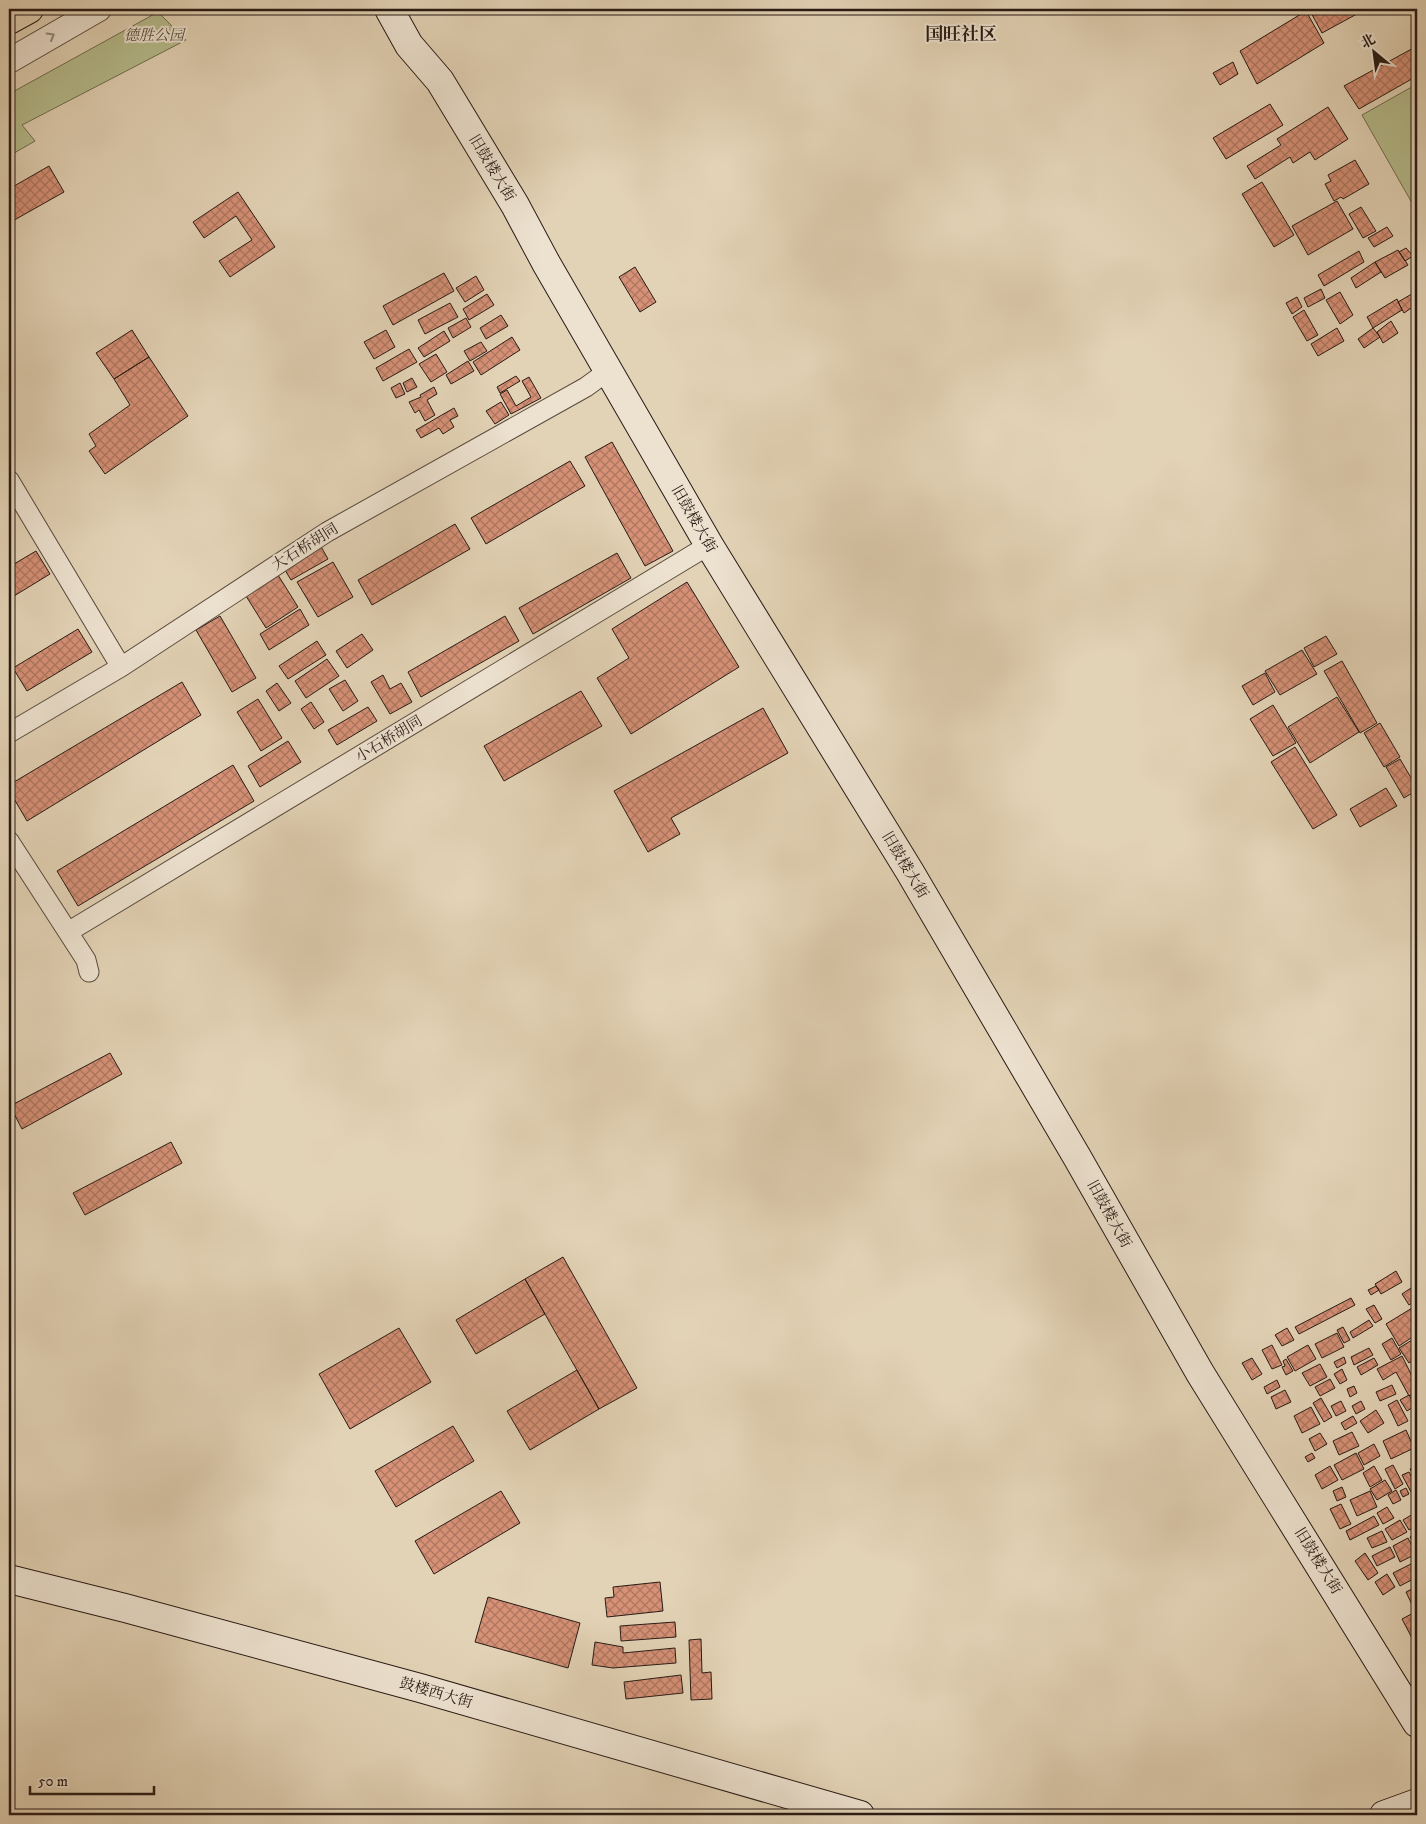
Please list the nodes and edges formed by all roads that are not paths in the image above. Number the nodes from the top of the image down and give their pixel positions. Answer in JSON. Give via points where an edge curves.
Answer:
{"nodes":[{"id":1,"x":29,"y":9,"type":"edge"},
{"id":2,"x":99,"y":9,"type":"edge"},
{"id":3,"x":389,"y":9,"type":"edge"},
{"id":4,"x":9,"y":20,"type":"edge"},
{"id":5,"x":9,"y":61,"type":"edge"},
{"id":6,"x":608,"y":372,"type":"junction"},
{"id":7,"x":9,"y":480,"type":"edge"},
{"id":8,"x":709,"y":545,"type":"junction"},
{"id":9,"x":121,"y":667,"type":"junction"},
{"id":10,"x":9,"y":733,"type":"edge"},
{"id":11,"x":9,"y":841,"type":"edge"},
{"id":12,"x":68,"y":932,"type":"junction"},
{"id":13,"x":88,"y":972,"type":"dead end"},
{"id":14,"x":9,"y":1579,"type":"edge"},
{"id":15,"x":1417,"y":1723,"type":"edge"},
{"id":16,"x":1417,"y":1803,"type":"edge"},
{"id":17,"x":860,"y":1815,"type":"edge"},
{"id":18,"x":1384,"y":1815,"type":"edge"}],
"edges":[{"from":1,"to":4,"type":"highway"},
{"from":5,"to":2,"type":"street","one_way":true},
{"from":3,"to":6,"type":"main road","name":"旧鼓楼大街","via":[[409,45],[440,81]]},
{"from":6,"to":8,"type":"main road","name":"旧鼓楼大街"},
{"from":6,"to":9,"type":"street","name":"大石桥胡同","via":[[327,532]]},
{"from":7,"to":9,"type":"street"},
{"from":8,"to":12,"type":"street","name":"小石桥胡同"},
{"from":8,"to":15,"type":"main road","name":"旧鼓楼大街","via":[[910,872],[1200,1373]]},
{"from":9,"to":10,"type":"street","name":"大石桥胡同"},
{"from":11,"to":12,"type":"street"},
{"from":12,"to":13,"type":"street","via":[[86,960]]},
{"from":14,"to":17,"type":"main road","name":"鼓楼西大街","via":[[420,1688]]},
{"from":16,"to":18,"type":"main road"}]}
